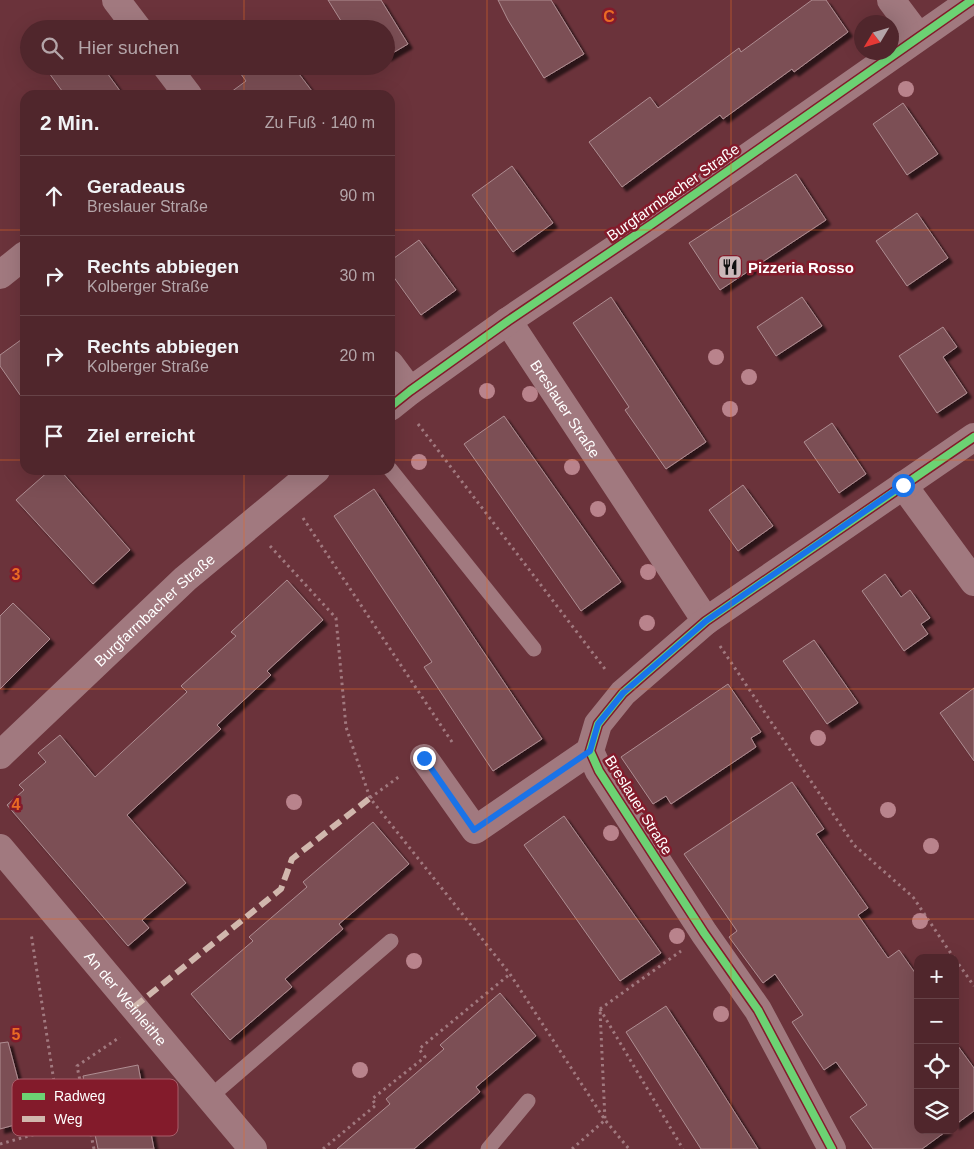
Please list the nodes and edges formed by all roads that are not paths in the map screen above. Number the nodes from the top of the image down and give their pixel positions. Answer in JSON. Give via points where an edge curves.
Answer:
{"nodes":[{"id":1,"x":116,"y":0,"type":"edge"},
{"id":2,"x":891,"y":0,"type":"edge"},
{"id":3,"x":972,"y":0,"type":"edge"},
{"id":4,"x":131,"y":20,"type":"edge"},
{"id":5,"x":918,"y":36,"type":"junction"},
{"id":6,"x":173,"y":75,"type":"edge"},
{"id":7,"x":184,"y":90,"type":"edge"},
{"id":8,"x":20,"y":259,"type":"edge"},
{"id":9,"x":0,"y":275,"type":"edge"},
{"id":10,"x":508,"y":321,"type":"junction"},
{"id":11,"x":395,"y":382,"type":"edge"},
{"id":12,"x":400,"y":399,"type":"edge"},
{"id":13,"x":974,"y":437,"type":"edge"},
{"id":14,"x":310,"y":475,"type":"edge"},
{"id":15,"x":395,"y":475,"type":"edge"},
{"id":16,"x":903,"y":485,"type":"junction"},
{"id":17,"x":974,"y":582,"type":"edge"},
{"id":18,"x":706,"y":621,"type":"junction"},
{"id":19,"x":534,"y":649,"type":"dead end"},
{"id":20,"x":590,"y":751,"type":"junction"},
{"id":21,"x":0,"y":755,"type":"edge"},
{"id":22,"x":424,"y":758,"type":"road end"},
{"id":23,"x":0,"y":848,"type":"edge"},
{"id":24,"x":391,"y":941,"type":"dead end"},
{"id":25,"x":210,"y":1097,"type":"junction"},
{"id":26,"x":528,"y":1101,"type":"dead end"},
{"id":27,"x":253,"y":1149,"type":"edge"},
{"id":28,"x":488,"y":1149,"type":"edge"},
{"id":29,"x":832,"y":1149,"type":"edge"}],
"edges":[{"from":1,"to":4,"type":"street"},
{"from":2,"to":5,"type":"street"},
{"from":3,"to":5,"type":"street","name":"Burgfarrnbacher Straße"},
{"from":5,"to":10,"type":"street","name":"Burgfarrnbacher Straße"},
{"from":6,"to":7,"type":"street"},
{"from":8,"to":9,"type":"street"},
{"from":10,"to":12,"type":"street","name":"Burgfarrnbacher Straße"},
{"from":10,"to":18,"type":"street","name":"Breslauer Straße"},
{"from":11,"to":12,"type":"street"},
{"from":13,"to":16,"type":"street","name":"Breslauer Straße"},
{"from":14,"to":21,"type":"street","name":"Burgfarrnbacher Straße","via":[[185,579]]},
{"from":15,"to":19,"type":"lane"},
{"from":16,"to":17,"type":"street"},
{"from":16,"to":18,"type":"street","name":"Breslauer Straße"},
{"from":18,"to":20,"type":"street","name":"Breslauer Straße","via":[[623,693],[598,724]]},
{"from":20,"to":22,"type":"street","via":[[474,830]]},
{"from":20,"to":29,"type":"street","name":"Breslauer Straße","via":[[599,772],[758,1010]]},
{"from":23,"to":25,"type":"street","name":"An der Weinleithe"},
{"from":24,"to":25,"type":"lane"},
{"from":25,"to":27,"type":"street","name":"An der Weinleithe"},
{"from":26,"to":28,"type":"lane"}]}
